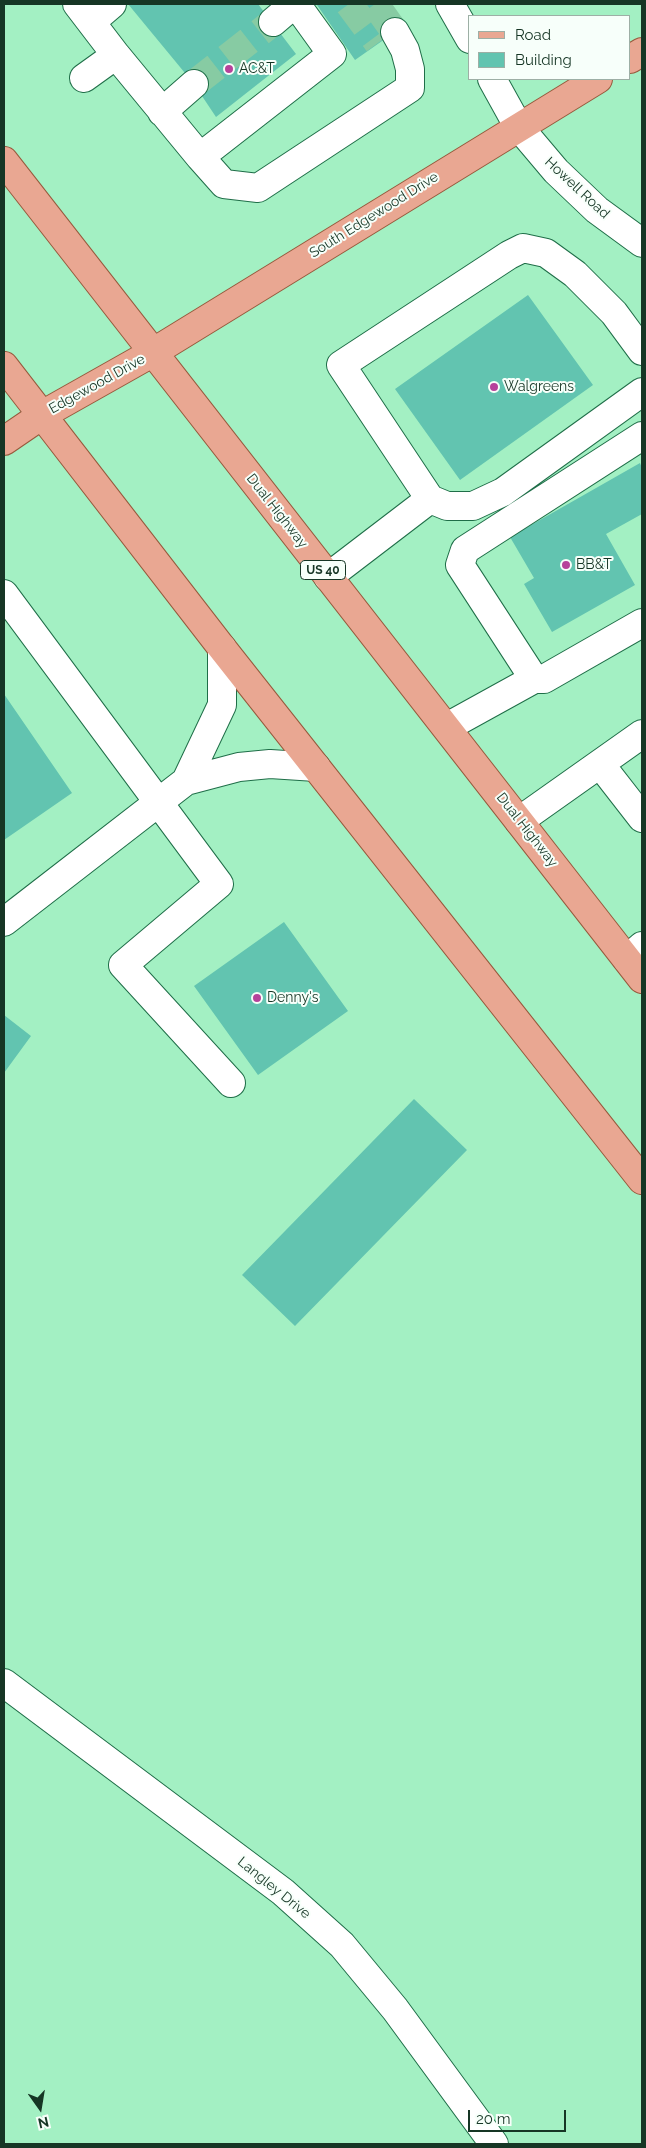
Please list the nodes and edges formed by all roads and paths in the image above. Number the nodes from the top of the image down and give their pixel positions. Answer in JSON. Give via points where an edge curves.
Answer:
{"nodes":[{"id":1,"x":112,"y":4,"type":"edge"},
{"id":2,"x":295,"y":4,"type":"edge"},
{"id":3,"x":450,"y":4,"type":"edge"},
{"id":4,"x":84,"y":13,"type":"edge"},
{"id":5,"x":273,"y":22,"type":"tunnel mouth"},
{"id":6,"x":468,"y":36,"type":"edge"},
{"id":7,"x":387,"y":38,"type":"tunnel mouth"},
{"id":8,"x":642,"y":52,"type":"edge"},
{"id":9,"x":116,"y":55,"type":"junction"},
{"id":10,"x":631,"y":58,"type":"edge"},
{"id":11,"x":84,"y":78,"type":"dead end"},
{"id":12,"x":493,"y":80,"type":"edge"},
{"id":13,"x":596,"y":80,"type":"edge"},
{"id":14,"x":194,"y":84,"type":"tunnel mouth"},
{"id":15,"x":162,"y":112,"type":"junction"},
{"id":16,"x":518,"y":126,"type":"junction"},
{"id":17,"x":200,"y":157,"type":"junction"},
{"id":18,"x":4,"y":162,"type":"edge"},
{"id":19,"x":642,"y":243,"type":"edge"},
{"id":20,"x":642,"y":351,"type":"edge"},
{"id":21,"x":152,"y":353,"type":"junction"},
{"id":22,"x":4,"y":366,"type":"edge"},
{"id":23,"x":642,"y":392,"type":"edge"},
{"id":24,"x":42,"y":415,"type":"junction"},
{"id":25,"x":4,"y":430,"type":"edge"},
{"id":26,"x":642,"y":436,"type":"edge"},
{"id":27,"x":4,"y":441,"type":"edge"},
{"id":28,"x":430,"y":499,"type":"junction"},
{"id":29,"x":328,"y":577,"type":"junction"},
{"id":30,"x":4,"y":594,"type":"edge"},
{"id":31,"x":642,"y":623,"type":"edge"},
{"id":32,"x":222,"y":648,"type":"junction"},
{"id":33,"x":534,"y":679,"type":"junction"},
{"id":34,"x":447,"y":727,"type":"junction"},
{"id":35,"x":642,"y":734,"type":"edge"},
{"id":36,"x":600,"y":764,"type":"junction"},
{"id":37,"x":316,"y":767,"type":"junction"},
{"id":38,"x":186,"y":781,"type":"junction"},
{"id":39,"x":158,"y":803,"type":"junction"},
{"id":40,"x":642,"y":816,"type":"edge"},
{"id":41,"x":519,"y":820,"type":"junction"},
{"id":42,"x":4,"y":922,"type":"edge"},
{"id":43,"x":637,"y":962,"type":"edge"},
{"id":44,"x":231,"y":1082,"type":"dead end"},
{"id":45,"x":642,"y":1180,"type":"edge"},
{"id":46,"x":5,"y":1688,"type":"edge"},
{"id":47,"x":494,"y":2144,"type":"edge"}],
"edges":[{"from":1,"to":4,"type":"street"},
{"from":2,"to":5,"type":"street"},
{"from":2,"to":17,"type":"street","via":[[332,54]]},
{"from":3,"to":6,"type":"street"},
{"from":4,"to":9,"type":"street"},
{"from":7,"to":17,"type":"street","via":[[405,50],[410,88],[258,188],[224,184]]},
{"from":8,"to":10,"type":"main road"},
{"from":9,"to":11,"type":"street"},
{"from":9,"to":15,"type":"street"},
{"from":12,"to":16,"type":"street","name":"Howell Road"},
{"from":13,"to":16,"type":"main road","name":"South Edgewood Drive"},
{"from":14,"to":15,"type":"street"},
{"from":15,"to":17,"type":"street"},
{"from":16,"to":19,"type":"street","name":"Howell Road","via":[[556,171],[597,210]]},
{"from":16,"to":21,"type":"main road","name":"South Edgewood Drive"},
{"from":18,"to":21,"type":"main road","name":"Dual Highway","number":"US 40"},
{"from":20,"to":28,"type":"street","via":[[614,313],[575,274],[546,253],[523,248],[341,365]]},
{"from":21,"to":24,"type":"main road","name":"Edgewood Drive"},
{"from":21,"to":29,"type":"main road","name":"Dual Highway","number":"US 40"},
{"from":22,"to":24,"type":"main road"},
{"from":23,"to":28,"type":"street","via":[[504,492],[473,506],[447,506]]},
{"from":24,"to":25,"type":"main road"},
{"from":24,"to":27,"type":"main road"},
{"from":24,"to":32,"type":"main road"},
{"from":26,"to":33,"type":"street","via":[[465,550],[460,565]]},
{"from":28,"to":29,"type":"street"},
{"from":29,"to":34,"type":"main road","name":"Dual Highway","number":"US 40"},
{"from":30,"to":39,"type":"street"},
{"from":31,"to":33,"type":"street","via":[[544,679]]},
{"from":32,"to":37,"type":"main road"},
{"from":32,"to":38,"type":"street","via":[[222,705]]},
{"from":33,"to":34,"type":"street"},
{"from":34,"to":41,"type":"main road","name":"Dual Highway","number":"US 40"},
{"from":35,"to":36,"type":"street"},
{"from":36,"to":40,"type":"street"},
{"from":36,"to":41,"type":"street"},
{"from":37,"to":38,"type":"street","via":[[247,766]]},
{"from":37,"to":45,"type":"main road"},
{"from":38,"to":39,"type":"street"},
{"from":39,"to":42,"type":"street"},
{"from":39,"to":44,"type":"street","via":[[218,884],[123,965]]},
{"from":41,"to":43,"type":"main road","name":"Dual Highway","number":"US 40"},
{"from":46,"to":47,"type":"street","name":"Langley Drive","via":[[283,1892],[342,1945],[395,2009]]}]}
